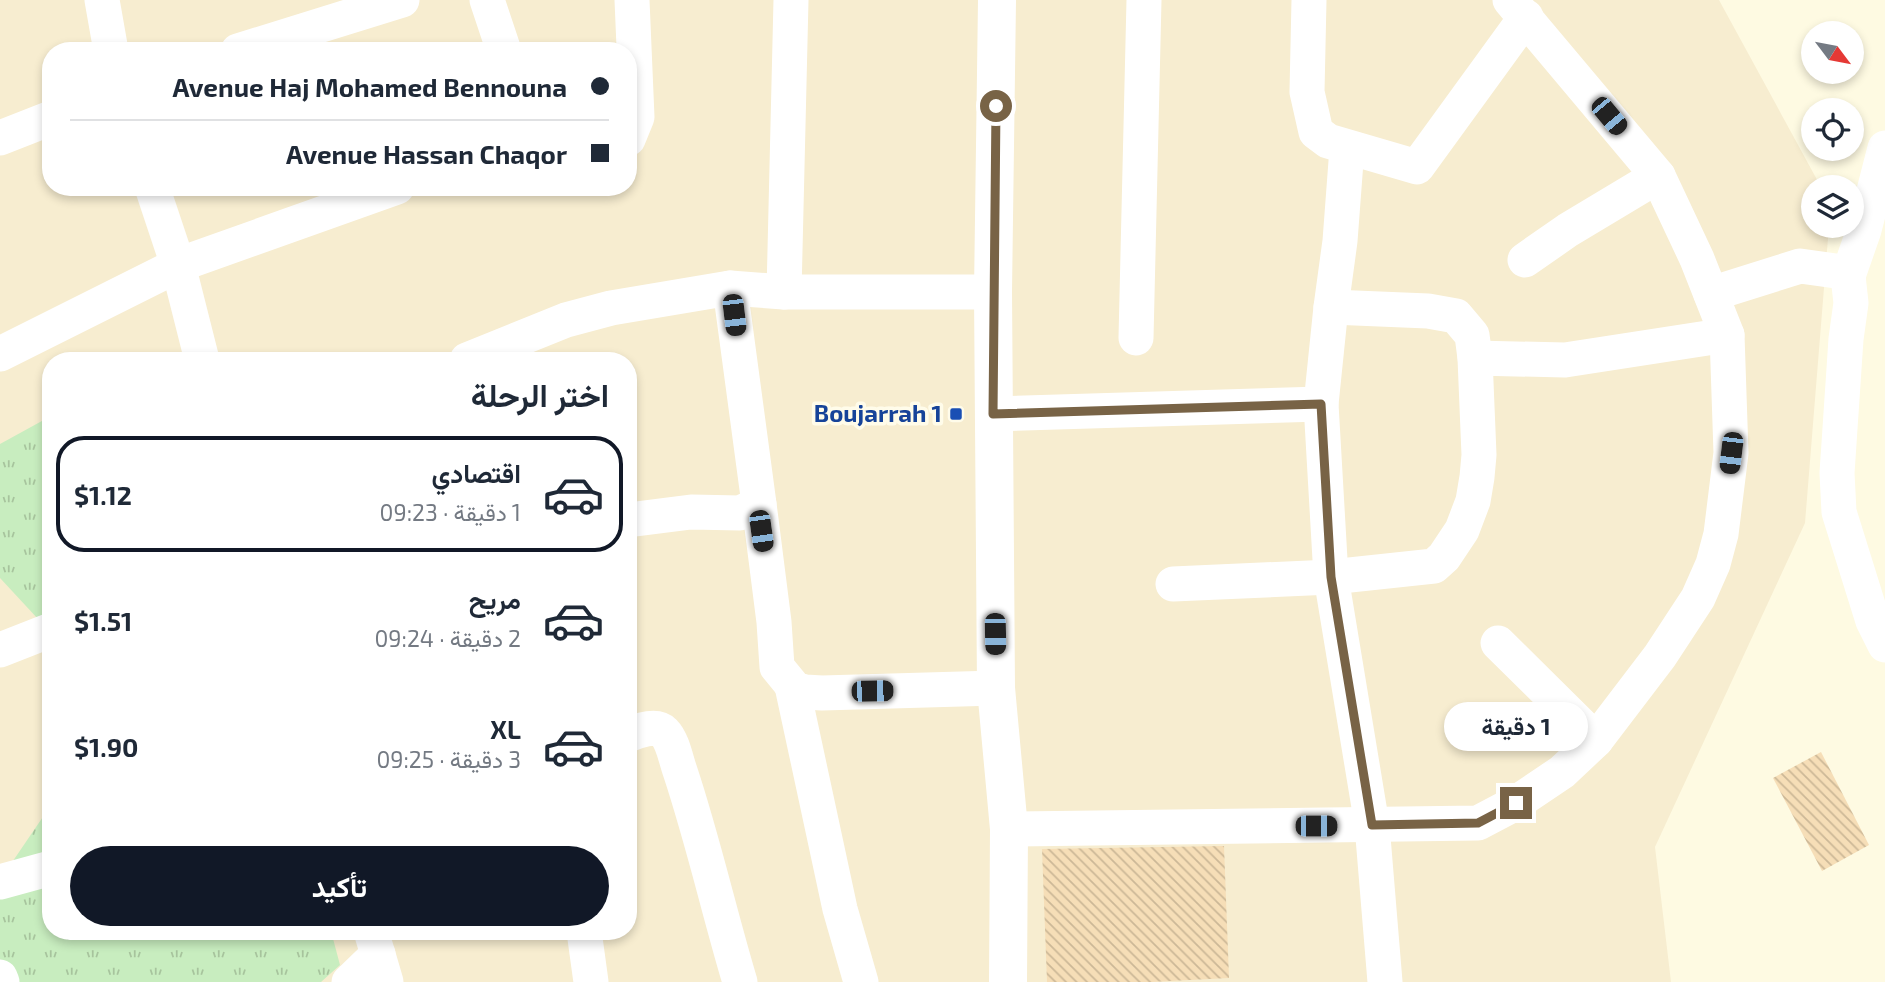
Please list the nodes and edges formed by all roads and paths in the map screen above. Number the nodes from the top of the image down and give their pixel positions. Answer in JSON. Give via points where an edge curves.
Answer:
{"nodes":[{"id":1,"x":102,"y":0,"type":"edge"},
{"id":2,"x":402,"y":0,"type":"edge"},
{"id":3,"x":487,"y":0,"type":"edge"},
{"id":4,"x":632,"y":0,"type":"edge"},
{"id":5,"x":791,"y":0,"type":"edge"},
{"id":6,"x":997,"y":0,"type":"edge"},
{"id":7,"x":1144,"y":0,"type":"edge"},
{"id":8,"x":1309,"y":0,"type":"edge"},
{"id":9,"x":1518,"y":9,"type":"edge"},
{"id":10,"x":109,"y":42,"type":"edge"},
{"id":11,"x":267,"y":42,"type":"edge"},
{"id":12,"x":501,"y":42,"type":"edge"},
{"id":13,"x":634,"y":42,"type":"edge"},
{"id":14,"x":42,"y":122,"type":"edge"},
{"id":15,"x":0,"y":138,"type":"edge"},
{"id":16,"x":1347,"y":148,"type":"junction"},
{"id":17,"x":1885,"y":148,"type":"edge"},
{"id":18,"x":1658,"y":176,"type":"junction"},
{"id":19,"x":155,"y":196,"type":"edge"},
{"id":20,"x":372,"y":196,"type":"edge"},
{"id":21,"x":1525,"y":260,"type":"dead end"},
{"id":22,"x":178,"y":265,"type":"junction"},
{"id":23,"x":1848,"y":276,"type":"junction"},
{"id":24,"x":730,"y":288,"type":"junction"},
{"id":25,"x":784,"y":292,"type":"junction"},
{"id":26,"x":993,"y":292,"type":"junction"},
{"id":27,"x":1712,"y":295,"type":"junction"},
{"id":28,"x":1331,"y":306,"type":"junction"},
{"id":29,"x":1727,"y":335,"type":"junction"},
{"id":30,"x":1136,"y":338,"type":"dead end"},
{"id":31,"x":200,"y":352,"type":"edge"},
{"id":32,"x":487,"y":352,"type":"edge"},
{"id":33,"x":0,"y":354,"type":"edge"},
{"id":34,"x":1475,"y":358,"type":"junction"},
{"id":35,"x":1321,"y":404,"type":"junction"},
{"id":36,"x":993,"y":414,"type":"junction"},
{"id":37,"x":759,"y":504,"type":"junction"},
{"id":38,"x":637,"y":519,"type":"edge"},
{"id":39,"x":1331,"y":577,"type":"junction"},
{"id":40,"x":1173,"y":584,"type":"dead end"},
{"id":41,"x":42,"y":634,"type":"edge"},
{"id":42,"x":1498,"y":643,"type":"dead end"},
{"id":43,"x":1885,"y":645,"type":"edge"},
{"id":44,"x":0,"y":650,"type":"edge"},
{"id":45,"x":792,"y":686,"type":"junction"},
{"id":46,"x":996,"y":688,"type":"junction"},
{"id":47,"x":637,"y":733,"type":"edge"},
{"id":48,"x":1596,"y":740,"type":"junction"},
{"id":49,"x":1372,"y":825,"type":"junction"},
{"id":50,"x":1009,"y":829,"type":"junction"},
{"id":51,"x":42,"y":870,"type":"edge"},
{"id":52,"x":0,"y":882,"type":"edge"},
{"id":53,"x":584,"y":940,"type":"edge"},
{"id":54,"x":378,"y":956,"type":"edge"},
{"id":55,"x":349,"y":982,"type":"edge"},
{"id":56,"x":591,"y":982,"type":"edge"},
{"id":57,"x":740,"y":982,"type":"edge"},
{"id":58,"x":861,"y":982,"type":"edge"},
{"id":59,"x":1008,"y":982,"type":"edge"},
{"id":60,"x":1385,"y":982,"type":"edge"}],
"edges":[{"from":1,"to":10,"type":"street"},
{"from":2,"to":11,"type":"street"},
{"from":3,"to":12,"type":"street"},
{"from":4,"to":13,"type":"street"},
{"from":5,"to":25,"type":"street"},
{"from":6,"to":26,"type":"street"},
{"from":7,"to":30,"type":"street"},
{"from":8,"to":16,"type":"street","via":[[1307,92],[1312,122],[1320,136]]},
{"from":9,"to":16,"type":"street","via":[[1417,167]]},
{"from":9,"to":18,"type":"street"},
{"from":14,"to":15,"type":"street"},
{"from":16,"to":28,"type":"street"},
{"from":17,"to":23,"type":"street"},
{"from":18,"to":21,"type":"street"},
{"from":18,"to":27,"type":"street"},
{"from":19,"to":22,"type":"street"},
{"from":20,"to":22,"type":"street"},
{"from":22,"to":31,"type":"street"},
{"from":22,"to":33,"type":"street"},
{"from":23,"to":27,"type":"street","via":[[1800,266]]},
{"from":23,"to":43,"type":"street","via":[[1851,303],[1837,473],[1839,512]]},
{"from":24,"to":25,"type":"street"},
{"from":24,"to":32,"type":"street","via":[[611,308]]},
{"from":24,"to":37,"type":"street"},
{"from":25,"to":26,"type":"street"},
{"from":26,"to":36,"type":"street"},
{"from":27,"to":29,"type":"street"},
{"from":28,"to":34,"type":"street","via":[[1456,316],[1472,335]]},
{"from":28,"to":35,"type":"street"},
{"from":29,"to":34,"type":"street","via":[[1565,360]]},
{"from":29,"to":48,"type":"street","via":[[1731,453],[1713,564],[1698,598],[1660,656]]},
{"from":34,"to":39,"type":"street","via":[[1477,477],[1468,516],[1451,547],[1434,566]]},
{"from":35,"to":36,"type":"street"},
{"from":35,"to":39,"type":"street"},
{"from":36,"to":46,"type":"street"},
{"from":37,"to":38,"type":"street","via":[[740,513],[691,512]]},
{"from":37,"to":45,"type":"street","via":[[777,667]]},
{"from":39,"to":40,"type":"street"},
{"from":39,"to":49,"type":"street"},
{"from":41,"to":44,"type":"street"},
{"from":42,"to":48,"type":"street"},
{"from":45,"to":46,"type":"street","via":[[822,693]]},
{"from":45,"to":58,"type":"street","via":[[840,909]]},
{"from":46,"to":50,"type":"street"},
{"from":47,"to":57,"type":"street","via":[[658,729],[671,746]]},
{"from":48,"to":49,"type":"street","via":[[1562,772],[1478,823]]},
{"from":49,"to":50,"type":"street"},
{"from":49,"to":60,"type":"street"},
{"from":50,"to":59,"type":"street"},
{"from":51,"to":52,"type":"street"},
{"from":53,"to":56,"type":"street"},
{"from":54,"to":55,"type":"street"}]}
